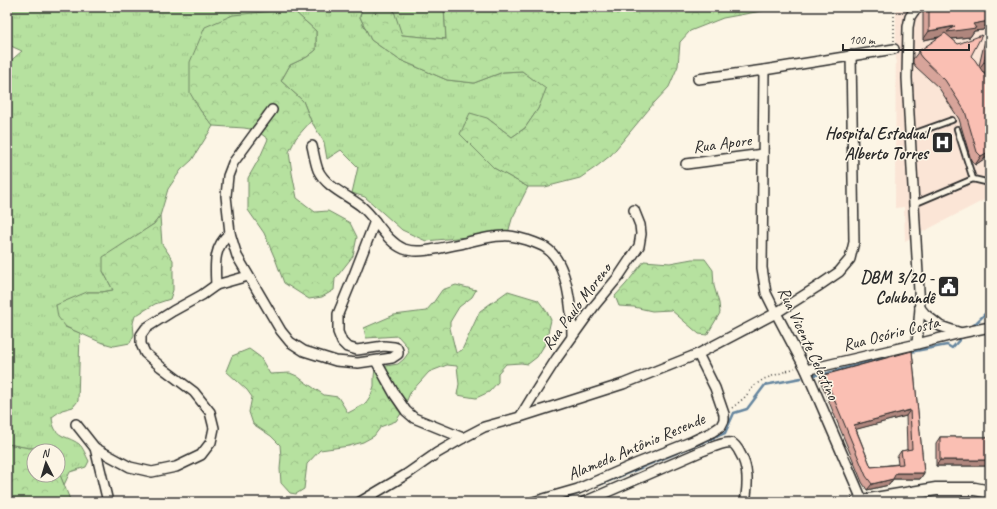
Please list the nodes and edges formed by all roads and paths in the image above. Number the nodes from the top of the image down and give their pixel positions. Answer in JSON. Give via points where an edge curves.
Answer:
{"nodes":[{"id":1,"x":894,"y":7,"type":"edge"},
{"id":2,"x":920,"y":7,"type":"edge"},
{"id":3,"x":894,"y":49,"type":"joint"},
{"id":4,"x":851,"y":56,"type":"junction"},
{"id":5,"x":764,"y":70,"type":"junction"},
{"id":6,"x":698,"y":79,"type":"dead end"},
{"id":7,"x":272,"y":110,"type":"dead end"},
{"id":8,"x":952,"y":120,"type":"dead end"},
{"id":9,"x":957,"y":128,"type":"dead end"},
{"id":10,"x":910,"y":135,"type":"junction"},
{"id":11,"x":312,"y":146,"type":"dead end"},
{"id":12,"x":763,"y":154,"type":"junction"},
{"id":13,"x":686,"y":164,"type":"dead end"},
{"id":14,"x":973,"y":179,"type":"junction"},
{"id":15,"x":990,"y":183,"type":"edge"},
{"id":16,"x":914,"y":204,"type":"junction"},
{"id":17,"x":634,"y":210,"type":"dead end"},
{"id":18,"x":374,"y":221,"type":"junction"},
{"id":19,"x":230,"y":233,"type":"junction"},
{"id":20,"x":248,"y":276,"type":"junction"},
{"id":21,"x":216,"y":285,"type":"junction"},
{"id":22,"x":920,"y":308,"type":"junction"},
{"id":23,"x":776,"y":313,"type":"junction"},
{"id":24,"x":990,"y":328,"type":"edge"},
{"id":25,"x":961,"y":333,"type":"junction"},
{"id":26,"x":572,"y":336,"type":"junction"},
{"id":27,"x":918,"y":344,"type":"junction"},
{"id":28,"x":698,"y":354,"type":"junction"},
{"id":29,"x":376,"y":361,"type":"junction"},
{"id":30,"x":804,"y":368,"type":"junction"},
{"id":31,"x":724,"y":414,"type":"junction"},
{"id":32,"x":520,"y":417,"type":"junction"},
{"id":33,"x":76,"y":424,"type":"dead end"},
{"id":34,"x":463,"y":438,"type":"junction"},
{"id":35,"x":95,"y":448,"type":"junction"},
{"id":36,"x":990,"y":492,"type":"edge"},
{"id":37,"x":108,"y":502,"type":"edge"},
{"id":38,"x":360,"y":502,"type":"edge"},
{"id":39,"x":533,"y":502,"type":"edge"},
{"id":40,"x":584,"y":502,"type":"edge"},
{"id":41,"x":745,"y":502,"type":"edge"},
{"id":42,"x":861,"y":502,"type":"edge"}],
"edges":[{"from":1,"to":3,"type":"path"},
{"from":2,"to":10,"type":"street","via":[[910,17],[908,27]]},
{"from":3,"to":4,"type":"street"},
{"from":4,"to":5,"type":"street"},
{"from":4,"to":23,"type":"street","via":[[854,242],[850,259],[839,272]]},
{"from":5,"to":6,"type":"street"},
{"from":5,"to":12,"type":"street","name":"Rua Vicente Celestino"},
{"from":7,"to":19,"type":"street","via":[[233,162],[228,176],[226,196]]},
{"from":8,"to":10,"type":"lane"},
{"from":9,"to":14,"type":"lane"},
{"from":10,"to":16,"type":"street"},
{"from":11,"to":18,"type":"street","via":[[318,170],[324,179],[366,210]]},
{"from":12,"to":13,"type":"street","name":"Rua Apore"},
{"from":12,"to":23,"type":"street","name":"Rua Vicente Celestino","via":[[762,268],[766,293]]},
{"from":14,"to":15,"type":"lane"},
{"from":14,"to":16,"type":"lane"},
{"from":16,"to":22,"type":"street"},
{"from":17,"to":26,"type":"street","name":"Rua Paulo Moreno","via":[[641,234],[638,246],[619,276]]},
{"from":18,"to":26,"type":"street","via":[[390,240],[404,249],[438,249],[503,236],[534,242],[547,249],[556,258],[563,273],[572,316]]},
{"from":18,"to":29,"type":"street","via":[[338,314],[338,332],[346,347],[357,350],[384,346],[397,348],[398,354],[392,358]]},
{"from":19,"to":20,"type":"street","via":[[237,256]]},
{"from":19,"to":21,"type":"street","via":[[219,245],[216,257]]},
{"from":20,"to":21,"type":"street"},
{"from":20,"to":29,"type":"street","via":[[280,331],[290,342],[304,351],[336,361]]},
{"from":21,"to":35,"type":"street","via":[[146,328],[141,344],[145,353],[194,392],[210,412],[214,428],[211,442],[201,455],[176,467],[152,472],[130,467]]},
{"from":22,"to":25,"type":"street","name":"Rua Osório Costa","via":[[940,326]]},
{"from":22,"to":27,"type":"street"},
{"from":23,"to":28,"type":"street"},
{"from":23,"to":30,"type":"street","name":"Rua Vicente Celestino"},
{"from":24,"to":25,"type":"street","name":"Rua Osório Costa"},
{"from":25,"to":27,"type":"street","name":"Rua Osório Costa"},
{"from":26,"to":32,"type":"street","name":"Rua Paulo Moreno"},
{"from":27,"to":30,"type":"street","name":"Rua Osório Costa"},
{"from":28,"to":31,"type":"street","name":"Alameda Antônio Resende","via":[[715,388]]},
{"from":28,"to":32,"type":"street","via":[[623,384]]},
{"from":29,"to":34,"type":"street","via":[[406,411],[414,418]]},
{"from":30,"to":31,"type":"path","via":[[764,379]]},
{"from":30,"to":42,"type":"street","name":"Rua Vicente Celestino"},
{"from":31,"to":39,"type":"street","name":"Alameda Antônio Resende","via":[[721,426],[700,438],[578,489]]},
{"from":32,"to":34,"type":"street","via":[[484,427]]},
{"from":33,"to":35,"type":"street"},
{"from":34,"to":38,"type":"street"},
{"from":35,"to":37,"type":"street"},
{"from":36,"to":42,"type":"street","via":[[975,489],[936,489]]},
{"from":40,"to":41,"type":"street","name":"Alameda Antônio Resende","via":[[727,443],[736,446],[746,469],[748,485]]}]}
